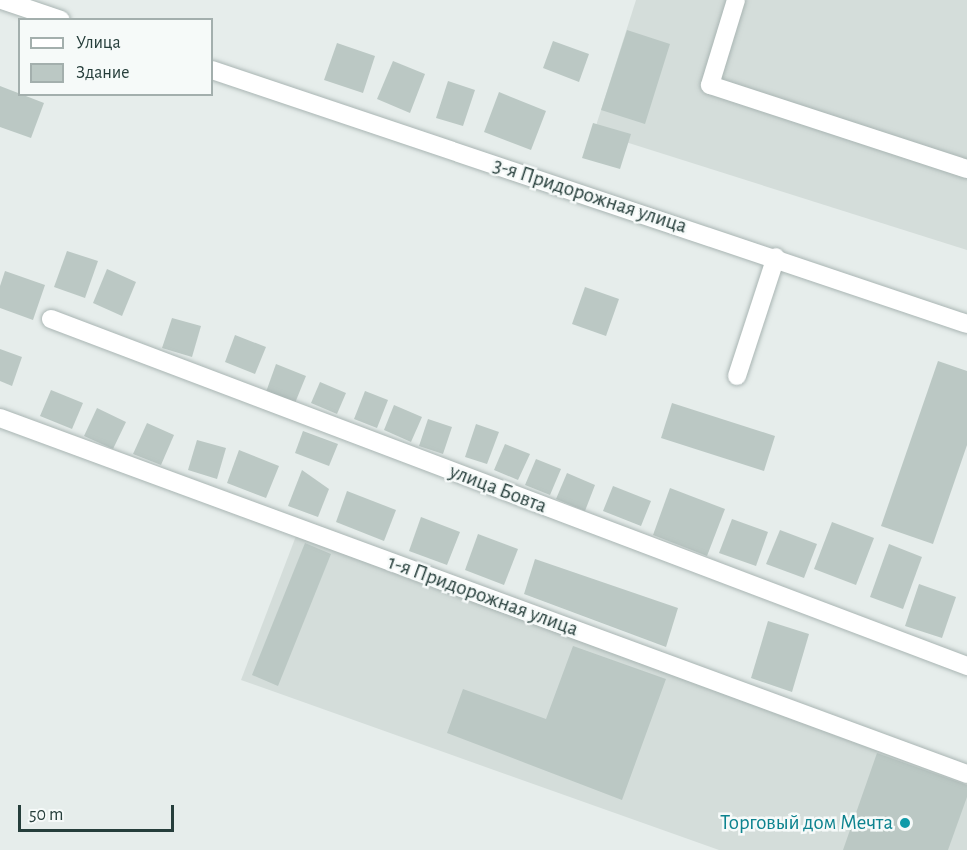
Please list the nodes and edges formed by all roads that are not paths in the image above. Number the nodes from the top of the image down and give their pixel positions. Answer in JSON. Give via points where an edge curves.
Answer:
{"nodes":[{"id":1,"x":2,"y":0,"type":"edge"},
{"id":2,"x":736,"y":0,"type":"edge"},
{"id":3,"x":55,"y":18,"type":"edge"},
{"id":4,"x":213,"y":70,"type":"edge"},
{"id":5,"x":967,"y":169,"type":"edge"},
{"id":6,"x":776,"y":257,"type":"junction"},
{"id":7,"x":51,"y":319,"type":"dead end"},
{"id":8,"x":967,"y":324,"type":"edge"},
{"id":9,"x":737,"y":376,"type":"dead end"},
{"id":10,"x":0,"y":418,"type":"edge"},
{"id":11,"x":967,"y":666,"type":"edge"},
{"id":12,"x":967,"y":774,"type":"edge"}],
"edges":[{"from":1,"to":3,"type":"lane"},
{"from":2,"to":5,"type":"lane","via":[[710,85]]},
{"from":4,"to":6,"type":"lane","name":"3-я Придорожная улица"},
{"from":6,"to":8,"type":"lane","name":"3-я Придорожная улица"},
{"from":6,"to":9,"type":"lane"},
{"from":7,"to":11,"type":"lane","name":"улица Бовта"},
{"from":10,"to":12,"type":"lane","name":"1-я Придорожная улица"}]}
